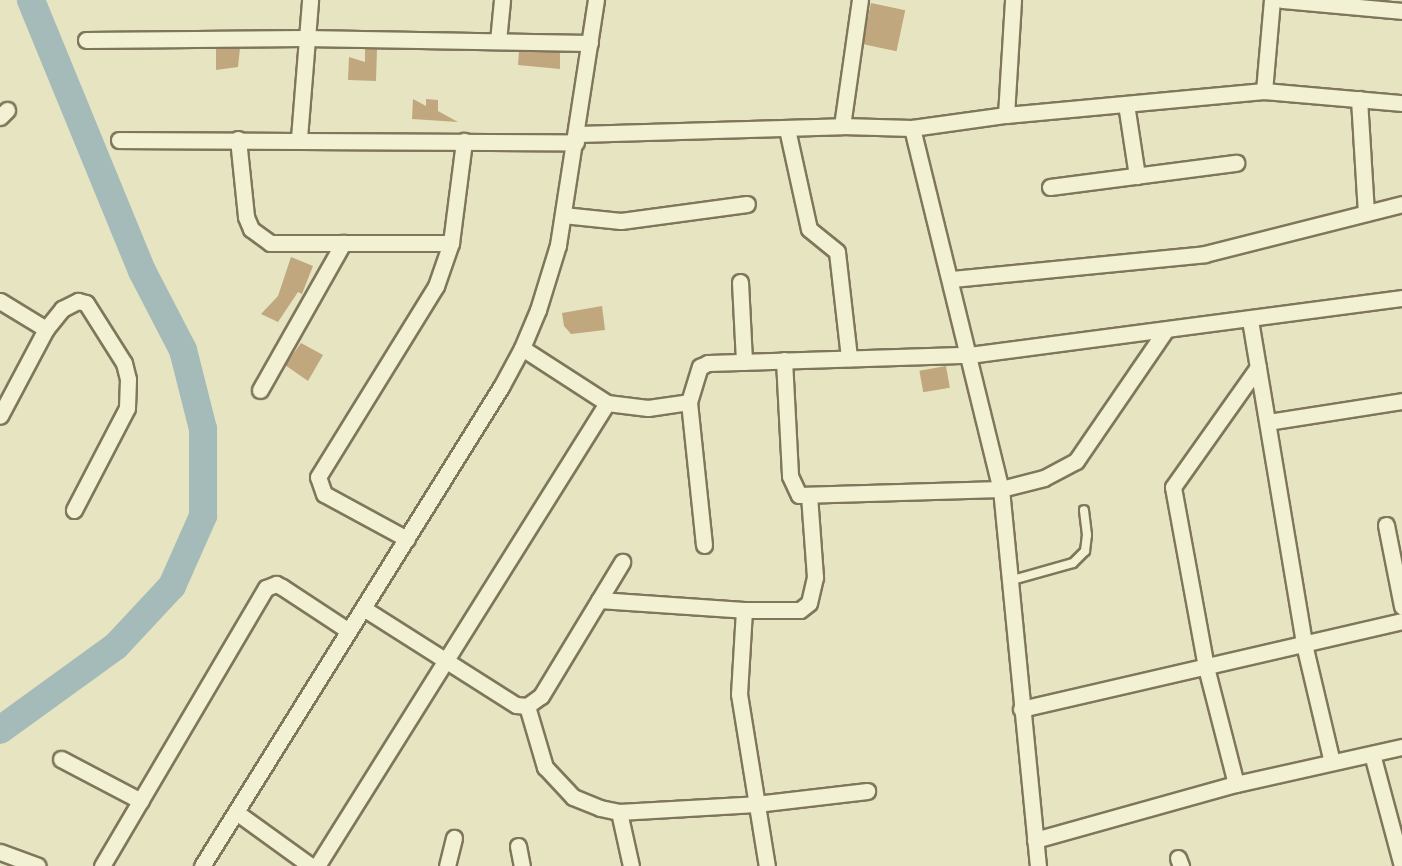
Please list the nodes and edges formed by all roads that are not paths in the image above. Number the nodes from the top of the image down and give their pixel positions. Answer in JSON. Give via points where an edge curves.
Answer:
{"nodes":[{"id":1,"x":310,"y":0,"type":"edge"},
{"id":2,"x":502,"y":0,"type":"edge"},
{"id":3,"x":596,"y":0,"type":"edge"},
{"id":4,"x":860,"y":0,"type":"edge"},
{"id":5,"x":1013,"y":0,"type":"edge"},
{"id":6,"x":1272,"y":0,"type":"edge"},
{"id":7,"x":1282,"y":0,"type":"edge"},
{"id":8,"x":1402,"y":11,"type":"edge"},
{"id":9,"x":305,"y":38,"type":"junction"},
{"id":10,"x":86,"y":40,"type":"dead end"},
{"id":11,"x":498,"y":41,"type":"junction"},
{"id":12,"x":590,"y":43,"type":"junction"},
{"id":13,"x":1264,"y":91,"type":"junction"},
{"id":14,"x":1359,"y":99,"type":"junction"},
{"id":15,"x":1402,"y":103,"type":"edge"},
{"id":16,"x":1126,"y":104,"type":"junction"},
{"id":17,"x":1006,"y":115,"type":"junction"},
{"id":18,"x":842,"y":126,"type":"junction"},
{"id":19,"x":912,"y":128,"type":"junction"},
{"id":20,"x":787,"y":129,"type":"junction"},
{"id":21,"x":299,"y":138,"type":"junction"},
{"id":22,"x":577,"y":138,"type":"junction"},
{"id":23,"x":238,"y":139,"type":"junction"},
{"id":24,"x":119,"y":140,"type":"dead end"},
{"id":25,"x":464,"y":141,"type":"junction"},
{"id":26,"x":1236,"y":163,"type":"dead end"},
{"id":27,"x":1137,"y":176,"type":"junction"},
{"id":28,"x":1050,"y":187,"type":"dead end"},
{"id":29,"x":747,"y":204,"type":"dead end"},
{"id":30,"x":1402,"y":204,"type":"edge"},
{"id":31,"x":1366,"y":213,"type":"junction"},
{"id":32,"x":563,"y":215,"type":"junction"},
{"id":33,"x":343,"y":243,"type":"junction"},
{"id":34,"x":451,"y":243,"type":"junction"},
{"id":35,"x":952,"y":279,"type":"junction"},
{"id":36,"x":740,"y":282,"type":"dead end"},
{"id":37,"x":1402,"y":298,"type":"edge"},
{"id":38,"x":0,"y":301,"type":"edge"},
{"id":39,"x":1250,"y":320,"type":"junction"},
{"id":40,"x":46,"y":329,"type":"junction"},
{"id":41,"x":1165,"y":331,"type":"junction"},
{"id":42,"x":522,"y":348,"type":"junction"},
{"id":43,"x":969,"y":355,"type":"junction"},
{"id":44,"x":849,"y":358,"type":"junction"},
{"id":45,"x":784,"y":360,"type":"junction"},
{"id":46,"x":744,"y":362,"type":"junction"},
{"id":47,"x":1258,"y":366,"type":"junction"},
{"id":48,"x":260,"y":390,"type":"dead end"},
{"id":49,"x":1402,"y":401,"type":"edge"},
{"id":50,"x":689,"y":402,"type":"junction"},
{"id":51,"x":607,"y":403,"type":"junction"},
{"id":52,"x":0,"y":416,"type":"edge"},
{"id":53,"x":1268,"y":422,"type":"junction"},
{"id":54,"x":1001,"y":489,"type":"junction"},
{"id":55,"x":808,"y":496,"type":"junction"},
{"id":56,"x":74,"y":510,"type":"dead end"},
{"id":57,"x":1084,"y":510,"type":"dead end"},
{"id":58,"x":1386,"y":525,"type":"dead end"},
{"id":59,"x":406,"y":539,"type":"junction"},
{"id":60,"x":704,"y":545,"type":"dead end"},
{"id":61,"x":622,"y":562,"type":"dead end"},
{"id":62,"x":1009,"y":581,"type":"junction"},
{"id":63,"x":599,"y":600,"type":"junction"},
{"id":64,"x":1402,"y":606,"type":"edge"},
{"id":65,"x":363,"y":608,"type":"junction"},
{"id":66,"x":744,"y":610,"type":"junction"},
{"id":67,"x":1402,"y":621,"type":"edge"},
{"id":68,"x":349,"y":631,"type":"junction"},
{"id":69,"x":1304,"y":644,"type":"junction"},
{"id":70,"x":444,"y":659,"type":"junction"},
{"id":71,"x":1206,"y":667,"type":"junction"},
{"id":72,"x":527,"y":706,"type":"junction"},
{"id":73,"x":1021,"y":709,"type":"junction"},
{"id":74,"x":1402,"y":747,"type":"edge"},
{"id":75,"x":1372,"y":753,"type":"junction"},
{"id":76,"x":61,"y":759,"type":"dead end"},
{"id":77,"x":1332,"y":762,"type":"junction"},
{"id":78,"x":1236,"y":784,"type":"junction"},
{"id":79,"x":867,"y":791,"type":"dead end"},
{"id":80,"x":141,"y":801,"type":"junction"},
{"id":81,"x":756,"y":804,"type":"junction"},
{"id":82,"x":236,"y":812,"type":"junction"},
{"id":83,"x":619,"y":812,"type":"junction"},
{"id":84,"x":454,"y":838,"type":"dead end"},
{"id":85,"x":1035,"y":840,"type":"junction"},
{"id":86,"x":518,"y":846,"type":"dead end"},
{"id":87,"x":0,"y":852,"type":"edge"},
{"id":88,"x":38,"y":866,"type":"edge"},
{"id":89,"x":102,"y":866,"type":"edge"},
{"id":90,"x":202,"y":866,"type":"edge"},
{"id":91,"x":311,"y":866,"type":"edge"},
{"id":92,"x":316,"y":866,"type":"edge"},
{"id":93,"x":447,"y":866,"type":"edge"},
{"id":94,"x":522,"y":866,"type":"edge"},
{"id":95,"x":630,"y":866,"type":"edge"},
{"id":96,"x":766,"y":866,"type":"edge"},
{"id":97,"x":1038,"y":866,"type":"edge"},
{"id":98,"x":1402,"y":866,"type":"edge"}],
"edges":[{"from":1,"to":9,"type":"street"},
{"from":2,"to":11,"type":"street"},
{"from":3,"to":12,"type":"street"},
{"from":4,"to":18,"type":"street"},
{"from":5,"to":17,"type":"street"},
{"from":6,"to":13,"type":"street"},
{"from":7,"to":8,"type":"street"},
{"from":9,"to":10,"type":"street"},
{"from":9,"to":11,"type":"street"},
{"from":9,"to":21,"type":"street"},
{"from":11,"to":12,"type":"street"},
{"from":12,"to":22,"type":"street"},
{"from":13,"to":14,"type":"street"},
{"from":13,"to":16,"type":"street"},
{"from":14,"to":15,"type":"street"},
{"from":14,"to":31,"type":"street"},
{"from":16,"to":17,"type":"street"},
{"from":16,"to":27,"type":"street"},
{"from":17,"to":19,"type":"street"},
{"from":18,"to":19,"type":"street"},
{"from":18,"to":20,"type":"street"},
{"from":19,"to":35,"type":"street"},
{"from":20,"to":22,"type":"street"},
{"from":20,"to":44,"type":"street","via":[[809,229],[837,252]]},
{"from":21,"to":23,"type":"street"},
{"from":21,"to":25,"type":"street"},
{"from":22,"to":25,"type":"street"},
{"from":22,"to":32,"type":"street"},
{"from":23,"to":24,"type":"street"},
{"from":23,"to":33,"type":"street","via":[[246,217],[259,237],[270,243]]},
{"from":25,"to":34,"type":"street"},
{"from":26,"to":27,"type":"street"},
{"from":27,"to":28,"type":"street"},
{"from":29,"to":32,"type":"street","via":[[621,220]]},
{"from":30,"to":31,"type":"street"},
{"from":31,"to":35,"type":"street","via":[[1205,254]]},
{"from":32,"to":42,"type":"street","via":[[538,310]]},
{"from":33,"to":34,"type":"street"},
{"from":33,"to":48,"type":"street"},
{"from":34,"to":59,"type":"street","via":[[436,286],[318,477],[318,487],[324,494]]},
{"from":35,"to":43,"type":"street"},
{"from":36,"to":46,"type":"street"},
{"from":37,"to":39,"type":"street"},
{"from":38,"to":40,"type":"street"},
{"from":39,"to":41,"type":"street"},
{"from":39,"to":47,"type":"street"},
{"from":40,"to":52,"type":"street"},
{"from":40,"to":56,"type":"street","via":[[62,309],[78,301],[86,303],[124,363],[128,379],[127,408]]},
{"from":41,"to":43,"type":"street"},
{"from":41,"to":54,"type":"street","via":[[1076,461],[1053,475]]},
{"from":42,"to":51,"type":"street"},
{"from":42,"to":59,"type":"street"},
{"from":43,"to":44,"type":"street"},
{"from":43,"to":54,"type":"street"},
{"from":44,"to":45,"type":"street"},
{"from":45,"to":46,"type":"street"},
{"from":45,"to":55,"type":"street","via":[[790,476],[793,489]]},
{"from":46,"to":50,"type":"street","via":[[700,366]]},
{"from":47,"to":53,"type":"street"},
{"from":47,"to":71,"type":"street","via":[[1173,487]]},
{"from":49,"to":53,"type":"street"},
{"from":50,"to":51,"type":"street","via":[[648,408]]},
{"from":50,"to":60,"type":"street"},
{"from":51,"to":70,"type":"street"},
{"from":53,"to":69,"type":"street"},
{"from":54,"to":55,"type":"street"},
{"from":54,"to":62,"type":"street"},
{"from":55,"to":66,"type":"street","via":[[815,577],[808,603],[800,610],[785,612]]},
{"from":57,"to":62,"type":"lane","via":[[1085,551],[1073,563]]},
{"from":58,"to":64,"type":"street"},
{"from":59,"to":65,"type":"street"},
{"from":61,"to":63,"type":"street"},
{"from":62,"to":73,"type":"street"},
{"from":63,"to":66,"type":"street"},
{"from":63,"to":72,"type":"street","via":[[541,696]]},
{"from":65,"to":68,"type":"street"},
{"from":65,"to":70,"type":"street"},
{"from":66,"to":81,"type":"street","via":[[739,694]]},
{"from":67,"to":69,"type":"street"},
{"from":68,"to":80,"type":"street","via":[[282,587],[276,584],[266,588]]},
{"from":68,"to":82,"type":"street"},
{"from":69,"to":71,"type":"street"},
{"from":69,"to":77,"type":"street"},
{"from":70,"to":72,"type":"street","via":[[516,705]]},
{"from":70,"to":92,"type":"street"},
{"from":71,"to":73,"type":"street"},
{"from":71,"to":78,"type":"street"},
{"from":72,"to":83,"type":"street","via":[[545,767],[558,785],[573,797]]},
{"from":73,"to":85,"type":"street"},
{"from":74,"to":75,"type":"street"},
{"from":75,"to":77,"type":"street"},
{"from":75,"to":98,"type":"street"},
{"from":76,"to":80,"type":"street"},
{"from":77,"to":78,"type":"street"},
{"from":78,"to":85,"type":"street"},
{"from":79,"to":81,"type":"street"},
{"from":80,"to":89,"type":"street"},
{"from":81,"to":83,"type":"street"},
{"from":81,"to":96,"type":"street"},
{"from":82,"to":90,"type":"street"},
{"from":82,"to":91,"type":"street"},
{"from":83,"to":95,"type":"street"},
{"from":84,"to":93,"type":"street"},
{"from":85,"to":97,"type":"street"},
{"from":86,"to":94,"type":"street"},
{"from":87,"to":88,"type":"street"}]}
